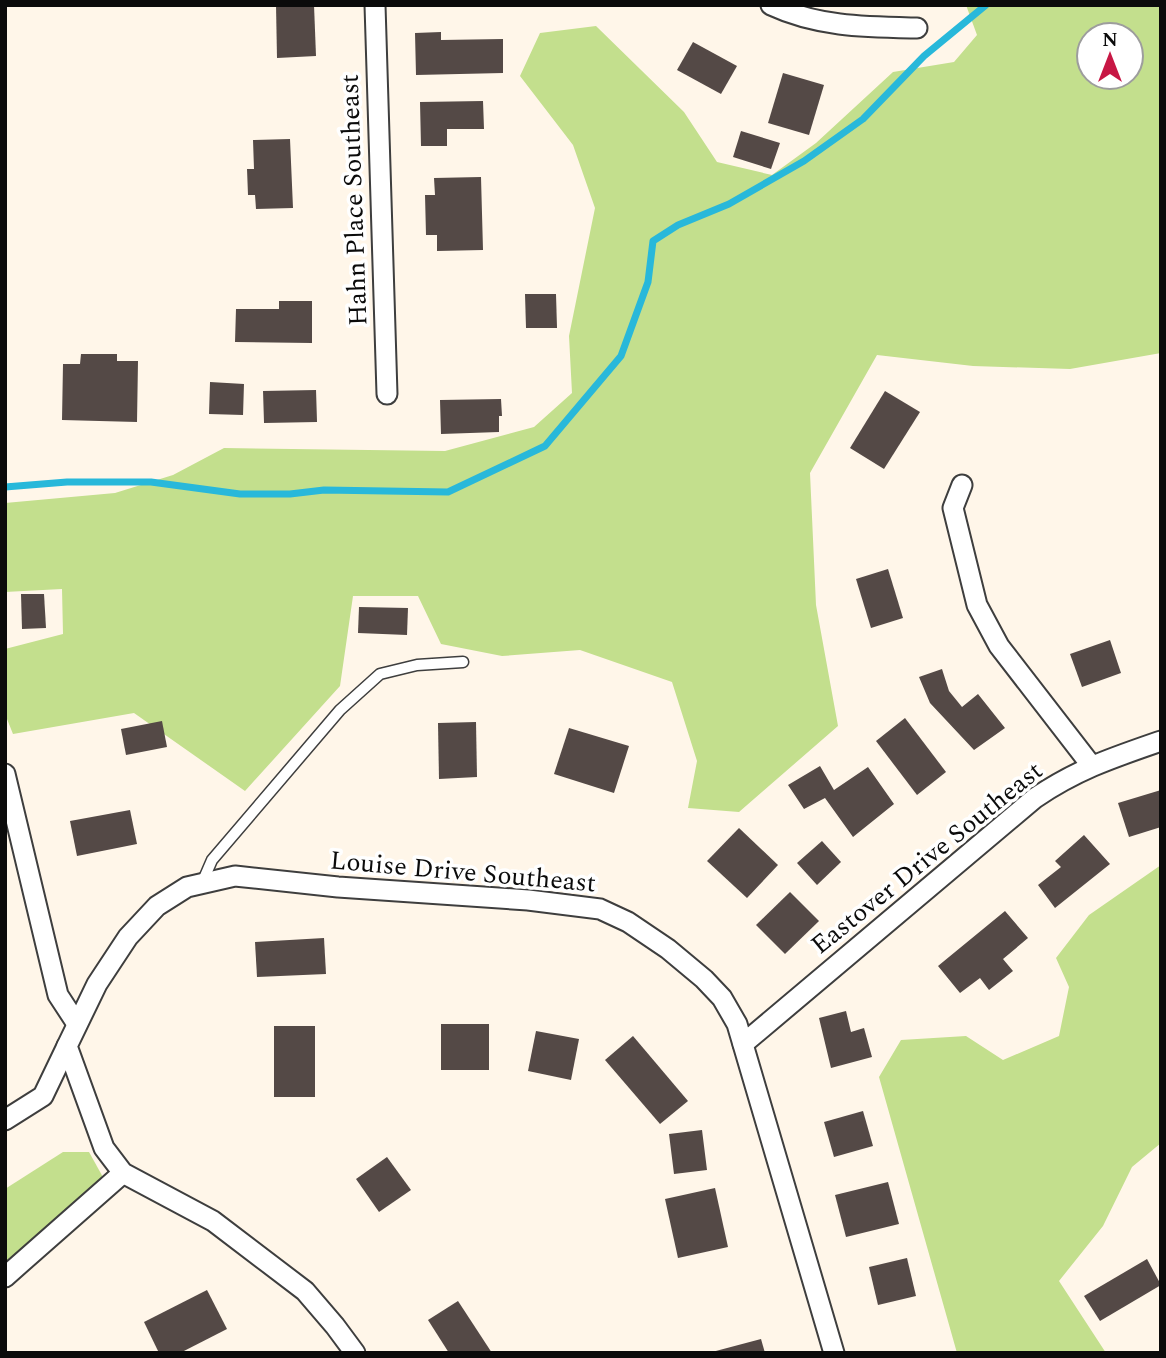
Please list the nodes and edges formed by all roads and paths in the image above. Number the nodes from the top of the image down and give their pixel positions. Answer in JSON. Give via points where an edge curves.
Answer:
{"nodes":[{"id":1,"x":375,"y":5,"type":"edge"},
{"id":2,"x":771,"y":5,"type":"edge"},
{"id":3,"x":917,"y":28,"type":"dead end"},
{"id":4,"x":387,"y":394,"type":"dead end"},
{"id":5,"x":962,"y":485,"type":"dead end"},
{"id":6,"x":463,"y":662,"type":"dead end"},
{"id":7,"x":1161,"y":741,"type":"edge"},
{"id":8,"x":1091,"y":765,"type":"junction"},
{"id":9,"x":5,"y":775,"type":"edge"},
{"id":10,"x":202,"y":884,"type":"junction"},
{"id":11,"x":77,"y":1024,"type":"junction"},
{"id":12,"x":743,"y":1044,"type":"junction"},
{"id":13,"x":67,"y":1046,"type":"junction"},
{"id":14,"x":5,"y":1120,"type":"edge"},
{"id":15,"x":123,"y":1173,"type":"junction"},
{"id":16,"x":5,"y":1277,"type":"edge"},
{"id":17,"x":355,"y":1353,"type":"edge"},
{"id":18,"x":834,"y":1353,"type":"edge"}],
"edges":[{"from":1,"to":4,"type":"street","name":"Hahn Place Southeast"},
{"from":2,"to":3,"type":"street","via":[[829,24]]},
{"from":5,"to":8,"type":"street","via":[[953,508],[977,605],[999,646]]},
{"from":6,"to":10,"type":"lane","via":[[417,665],[380,674],[340,710],[212,860]]},
{"from":7,"to":8,"type":"street","name":"Eastover Drive Southeast"},
{"from":8,"to":12,"type":"street","name":"Eastover Drive Southeast","via":[[1035,799]]},
{"from":9,"to":11,"type":"street","via":[[58,995]]},
{"from":10,"to":11,"type":"street","name":"Louise Drive Southeast","via":[[187,887],[157,906],[128,937]]},
{"from":10,"to":12,"type":"street","name":"Louise Drive Southeast","via":[[235,876],[600,909],[638,928],[704,979],[722,998]]},
{"from":11,"to":13,"type":"street","name":"Louise Drive Southeast"},
{"from":12,"to":18,"type":"street","name":"Louise Drive Southeast"},
{"from":13,"to":14,"type":"street","via":[[43,1096]]},
{"from":13,"to":15,"type":"street","via":[[104,1148]]},
{"from":15,"to":16,"type":"street"},
{"from":15,"to":17,"type":"street","via":[[213,1221],[305,1291]]}]}
